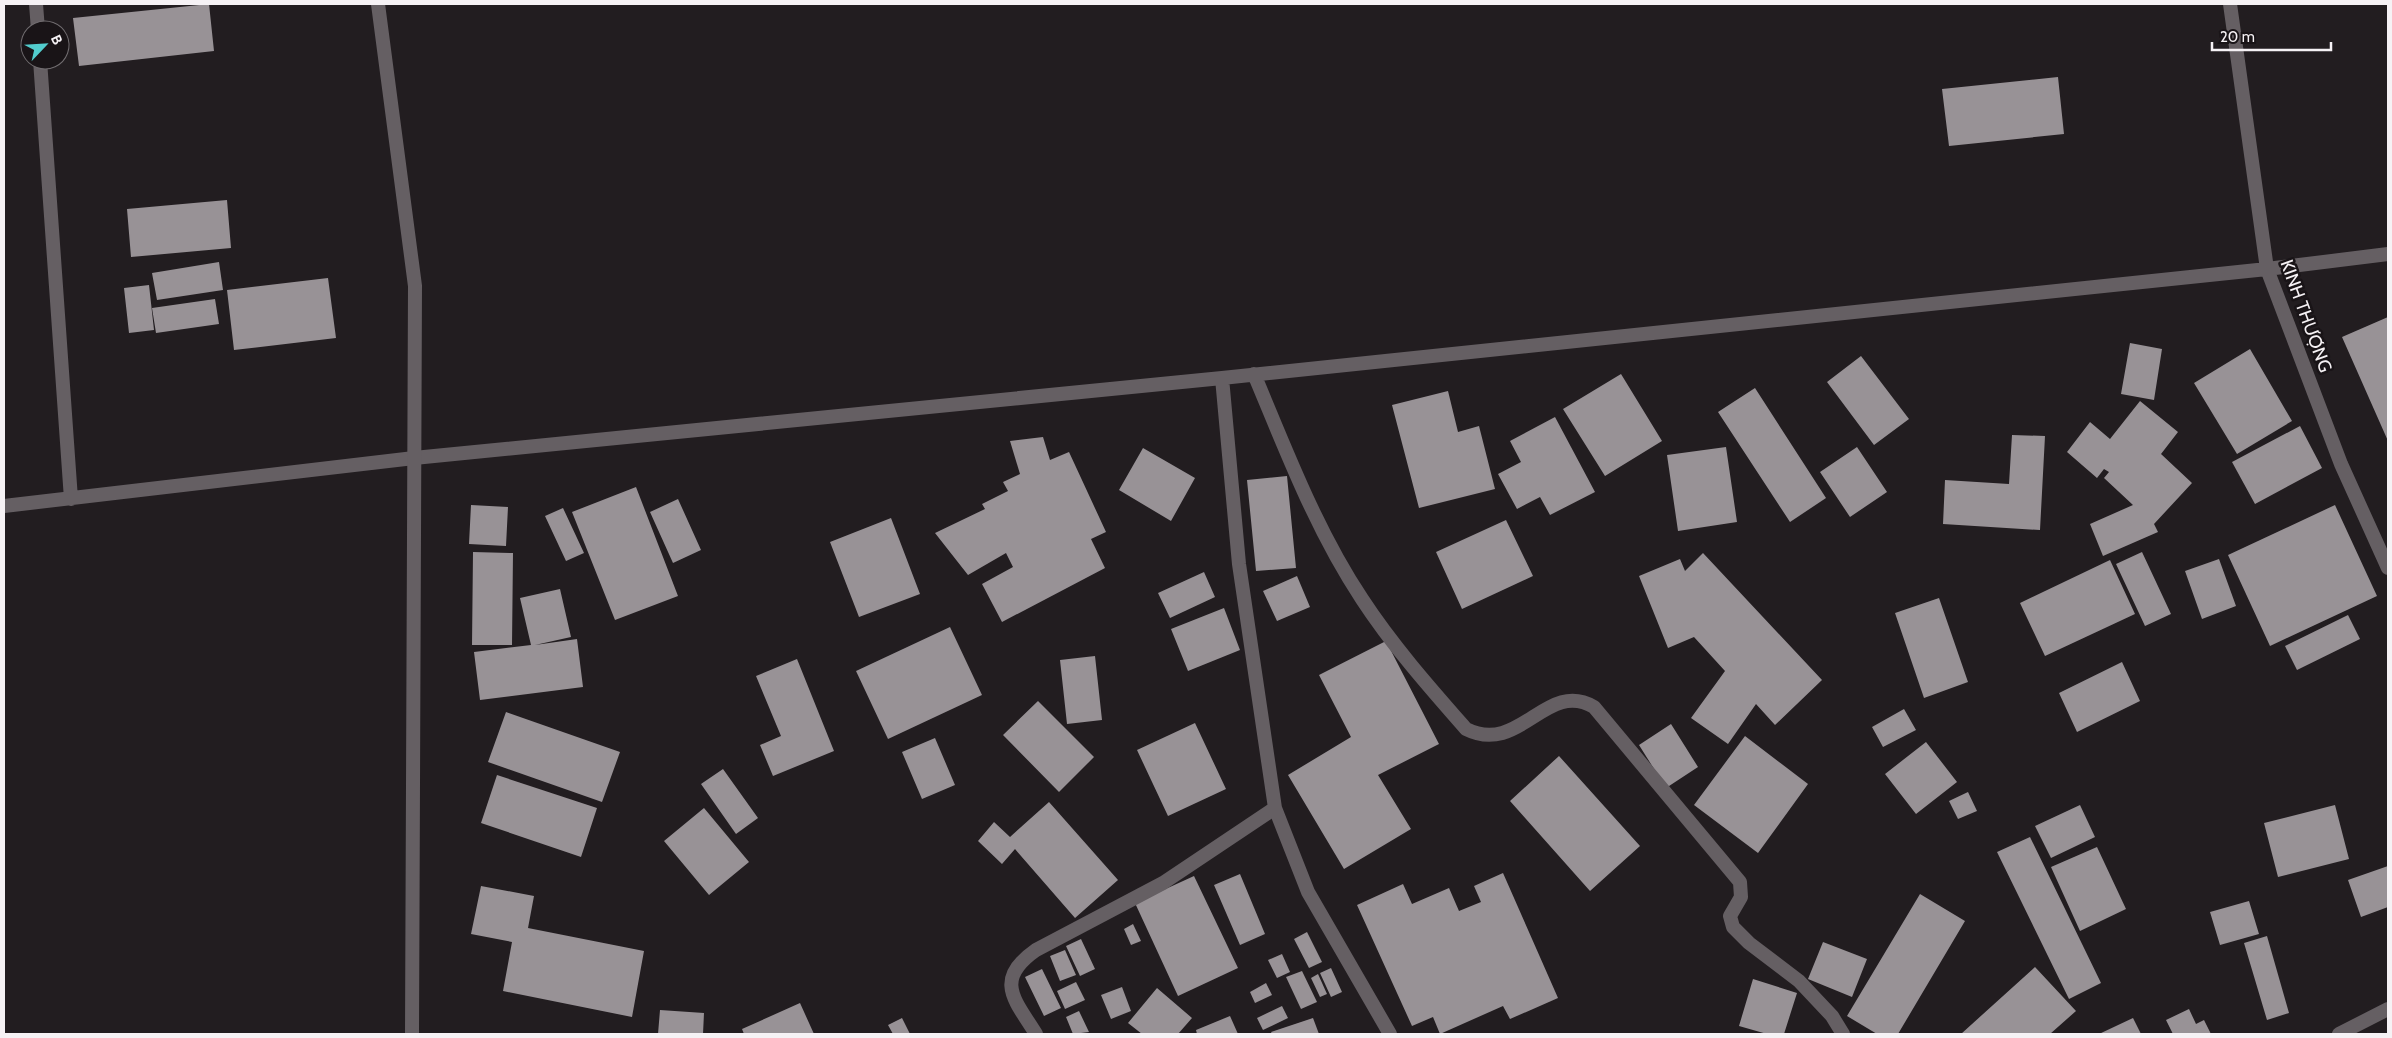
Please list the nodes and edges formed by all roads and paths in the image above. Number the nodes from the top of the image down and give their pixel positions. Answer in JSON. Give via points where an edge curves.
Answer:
{"nodes":[{"id":1,"x":36,"y":4,"type":"edge"},
{"id":2,"x":378,"y":4,"type":"edge"},
{"id":3,"x":2230,"y":4,"type":"edge"},
{"id":4,"x":37,"y":20,"type":"edge"},
{"id":5,"x":41,"y":70,"type":"edge"},
{"id":6,"x":2388,"y":254,"type":"edge"},
{"id":7,"x":2267,"y":269,"type":"junction"},
{"id":8,"x":1254,"y":374,"type":"junction"},
{"id":9,"x":1222,"y":378,"type":"junction"},
{"id":10,"x":414,"y":458,"type":"junction"},
{"id":11,"x":71,"y":499,"type":"junction"},
{"id":12,"x":4,"y":506,"type":"edge"},
{"id":13,"x":2388,"y":568,"type":"edge"},
{"id":14,"x":1275,"y":808,"type":"junction"},
{"id":15,"x":2388,"y":1009,"type":"edge"},
{"id":16,"x":412,"y":1034,"type":"edge"},
{"id":17,"x":1036,"y":1034,"type":"edge"},
{"id":18,"x":1390,"y":1034,"type":"edge"},
{"id":19,"x":1843,"y":1034,"type":"edge"},
{"id":20,"x":2338,"y":1034,"type":"edge"}],
"edges":[{"from":1,"to":4,"type":"street"},
{"from":2,"to":10,"type":"street","via":[[414,286]]},
{"from":3,"to":7,"type":"street","name":"KINH THƯỢNG"},
{"from":5,"to":11,"type":"street"},
{"from":6,"to":7,"type":"street"},
{"from":7,"to":8,"type":"street"},
{"from":7,"to":13,"type":"street","name":"KINH THƯỢNG","via":[[2341,464]]},
{"from":8,"to":9,"type":"street"},
{"from":8,"to":19,"type":"street","via":[[1303,490],[1362,600],[1466,729],[1490,736],[1507,732],[1567,699],[1582,700],[1594,706],[1740,882],[1741,897],[1730,916],[1733,927],[1798,981],[1832,1016]]},
{"from":9,"to":10,"type":"street"},
{"from":9,"to":14,"type":"street","via":[[1239,564]]},
{"from":10,"to":11,"type":"street"},
{"from":10,"to":16,"type":"street"},
{"from":11,"to":12,"type":"street"},
{"from":14,"to":17,"type":"street","via":[[1163,883],[1022,960],[1016,967],[1011,994]]},
{"from":14,"to":18,"type":"street","via":[[1308,892]]},
{"from":15,"to":20,"type":"street"}]}
